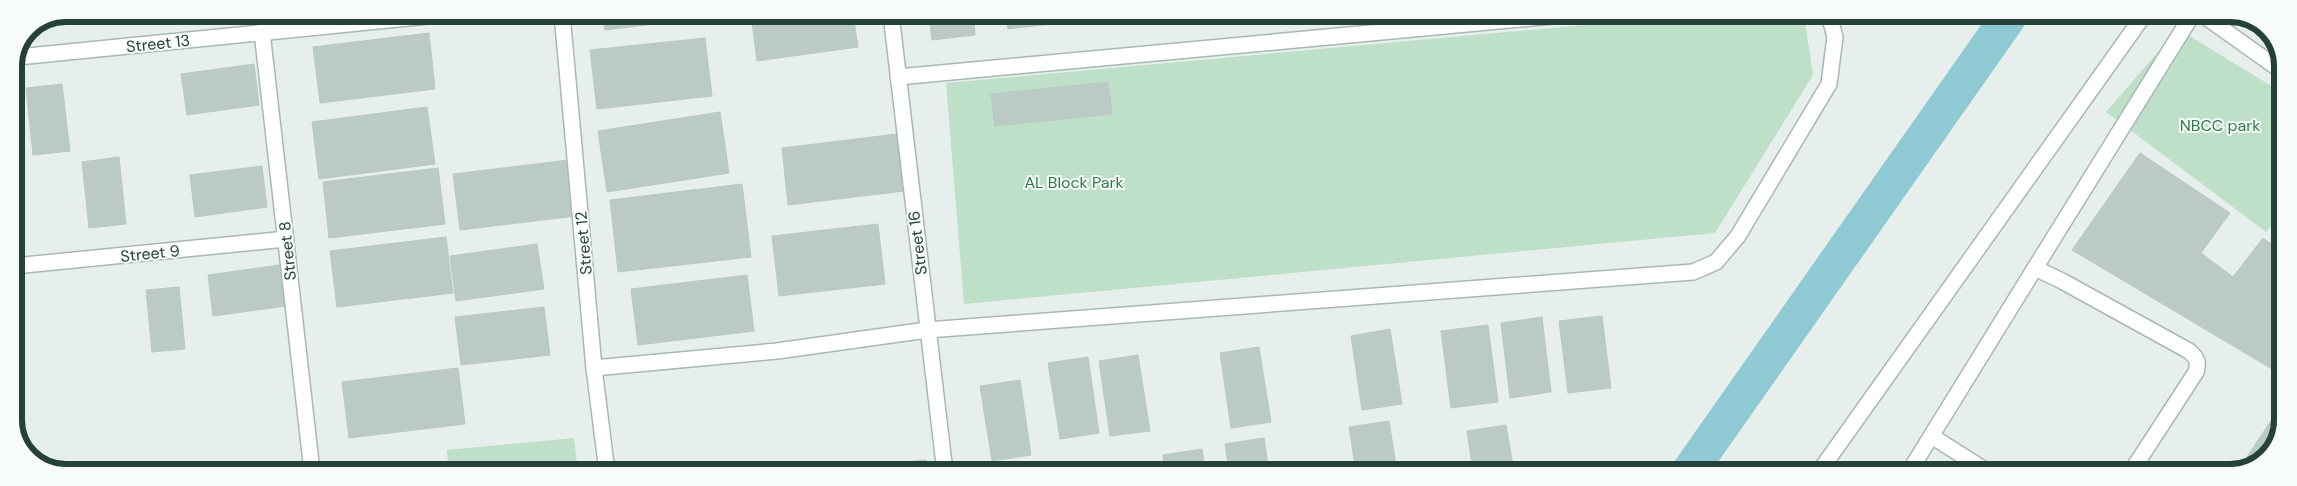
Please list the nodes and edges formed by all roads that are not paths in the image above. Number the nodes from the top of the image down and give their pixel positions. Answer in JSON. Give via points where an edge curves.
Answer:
{"nodes":[{"id":1,"x":365,"y":22,"type":"edge"},
{"id":2,"x":563,"y":22,"type":"edge"},
{"id":3,"x":892,"y":22,"type":"edge"},
{"id":4,"x":1473,"y":22,"type":"edge"},
{"id":5,"x":1831,"y":22,"type":"edge"},
{"id":6,"x":2139,"y":22,"type":"edge"},
{"id":7,"x":2188,"y":22,"type":"edge"},
{"id":8,"x":2213,"y":22,"type":"edge"},
{"id":9,"x":262,"y":32,"type":"junction"},
{"id":10,"x":24,"y":56,"type":"edge"},
{"id":11,"x":2274,"y":66,"type":"edge"},
{"id":12,"x":898,"y":77,"type":"junction"},
{"id":13,"x":286,"y":239,"type":"junction"},
{"id":14,"x":23,"y":265,"type":"edge"},
{"id":15,"x":2035,"y":268,"type":"junction"},
{"id":16,"x":927,"y":330,"type":"junction"},
{"id":17,"x":594,"y":368,"type":"junction"},
{"id":18,"x":1933,"y":437,"type":"junction"},
{"id":19,"x":311,"y":463,"type":"edge"},
{"id":20,"x":606,"y":463,"type":"edge"},
{"id":21,"x":944,"y":463,"type":"edge"},
{"id":22,"x":1825,"y":463,"type":"edge"},
{"id":23,"x":1915,"y":463,"type":"edge"},
{"id":24,"x":1974,"y":463,"type":"edge"},
{"id":25,"x":2136,"y":463,"type":"edge"}],
"edges":[{"from":1,"to":9,"type":"street","name":"Street 13"},
{"from":2,"to":17,"type":"street","name":"Street 12"},
{"from":3,"to":12,"type":"street","name":"Street 16"},
{"from":4,"to":12,"type":"street"},
{"from":5,"to":16,"type":"street","via":[[1835,36],[1829,84],[1738,236],[1716,262],[1693,272]]},
{"from":6,"to":22,"type":"street"},
{"from":7,"to":15,"type":"street"},
{"from":8,"to":11,"type":"street"},
{"from":9,"to":10,"type":"street","name":"Street 13"},
{"from":9,"to":13,"type":"street","name":"Street 8"},
{"from":12,"to":16,"type":"street","name":"Street 16"},
{"from":13,"to":14,"type":"street","name":"Street 9"},
{"from":13,"to":19,"type":"street","name":"Street 8"},
{"from":15,"to":18,"type":"street"},
{"from":15,"to":25,"type":"street","via":[[2189,351],[2196,358],[2196,372]]},
{"from":16,"to":17,"type":"street","via":[[778,351]]},
{"from":16,"to":21,"type":"street","name":"Street 16"},
{"from":17,"to":20,"type":"street","name":"Street 12"},
{"from":18,"to":23,"type":"street"},
{"from":18,"to":24,"type":"street"}]}
